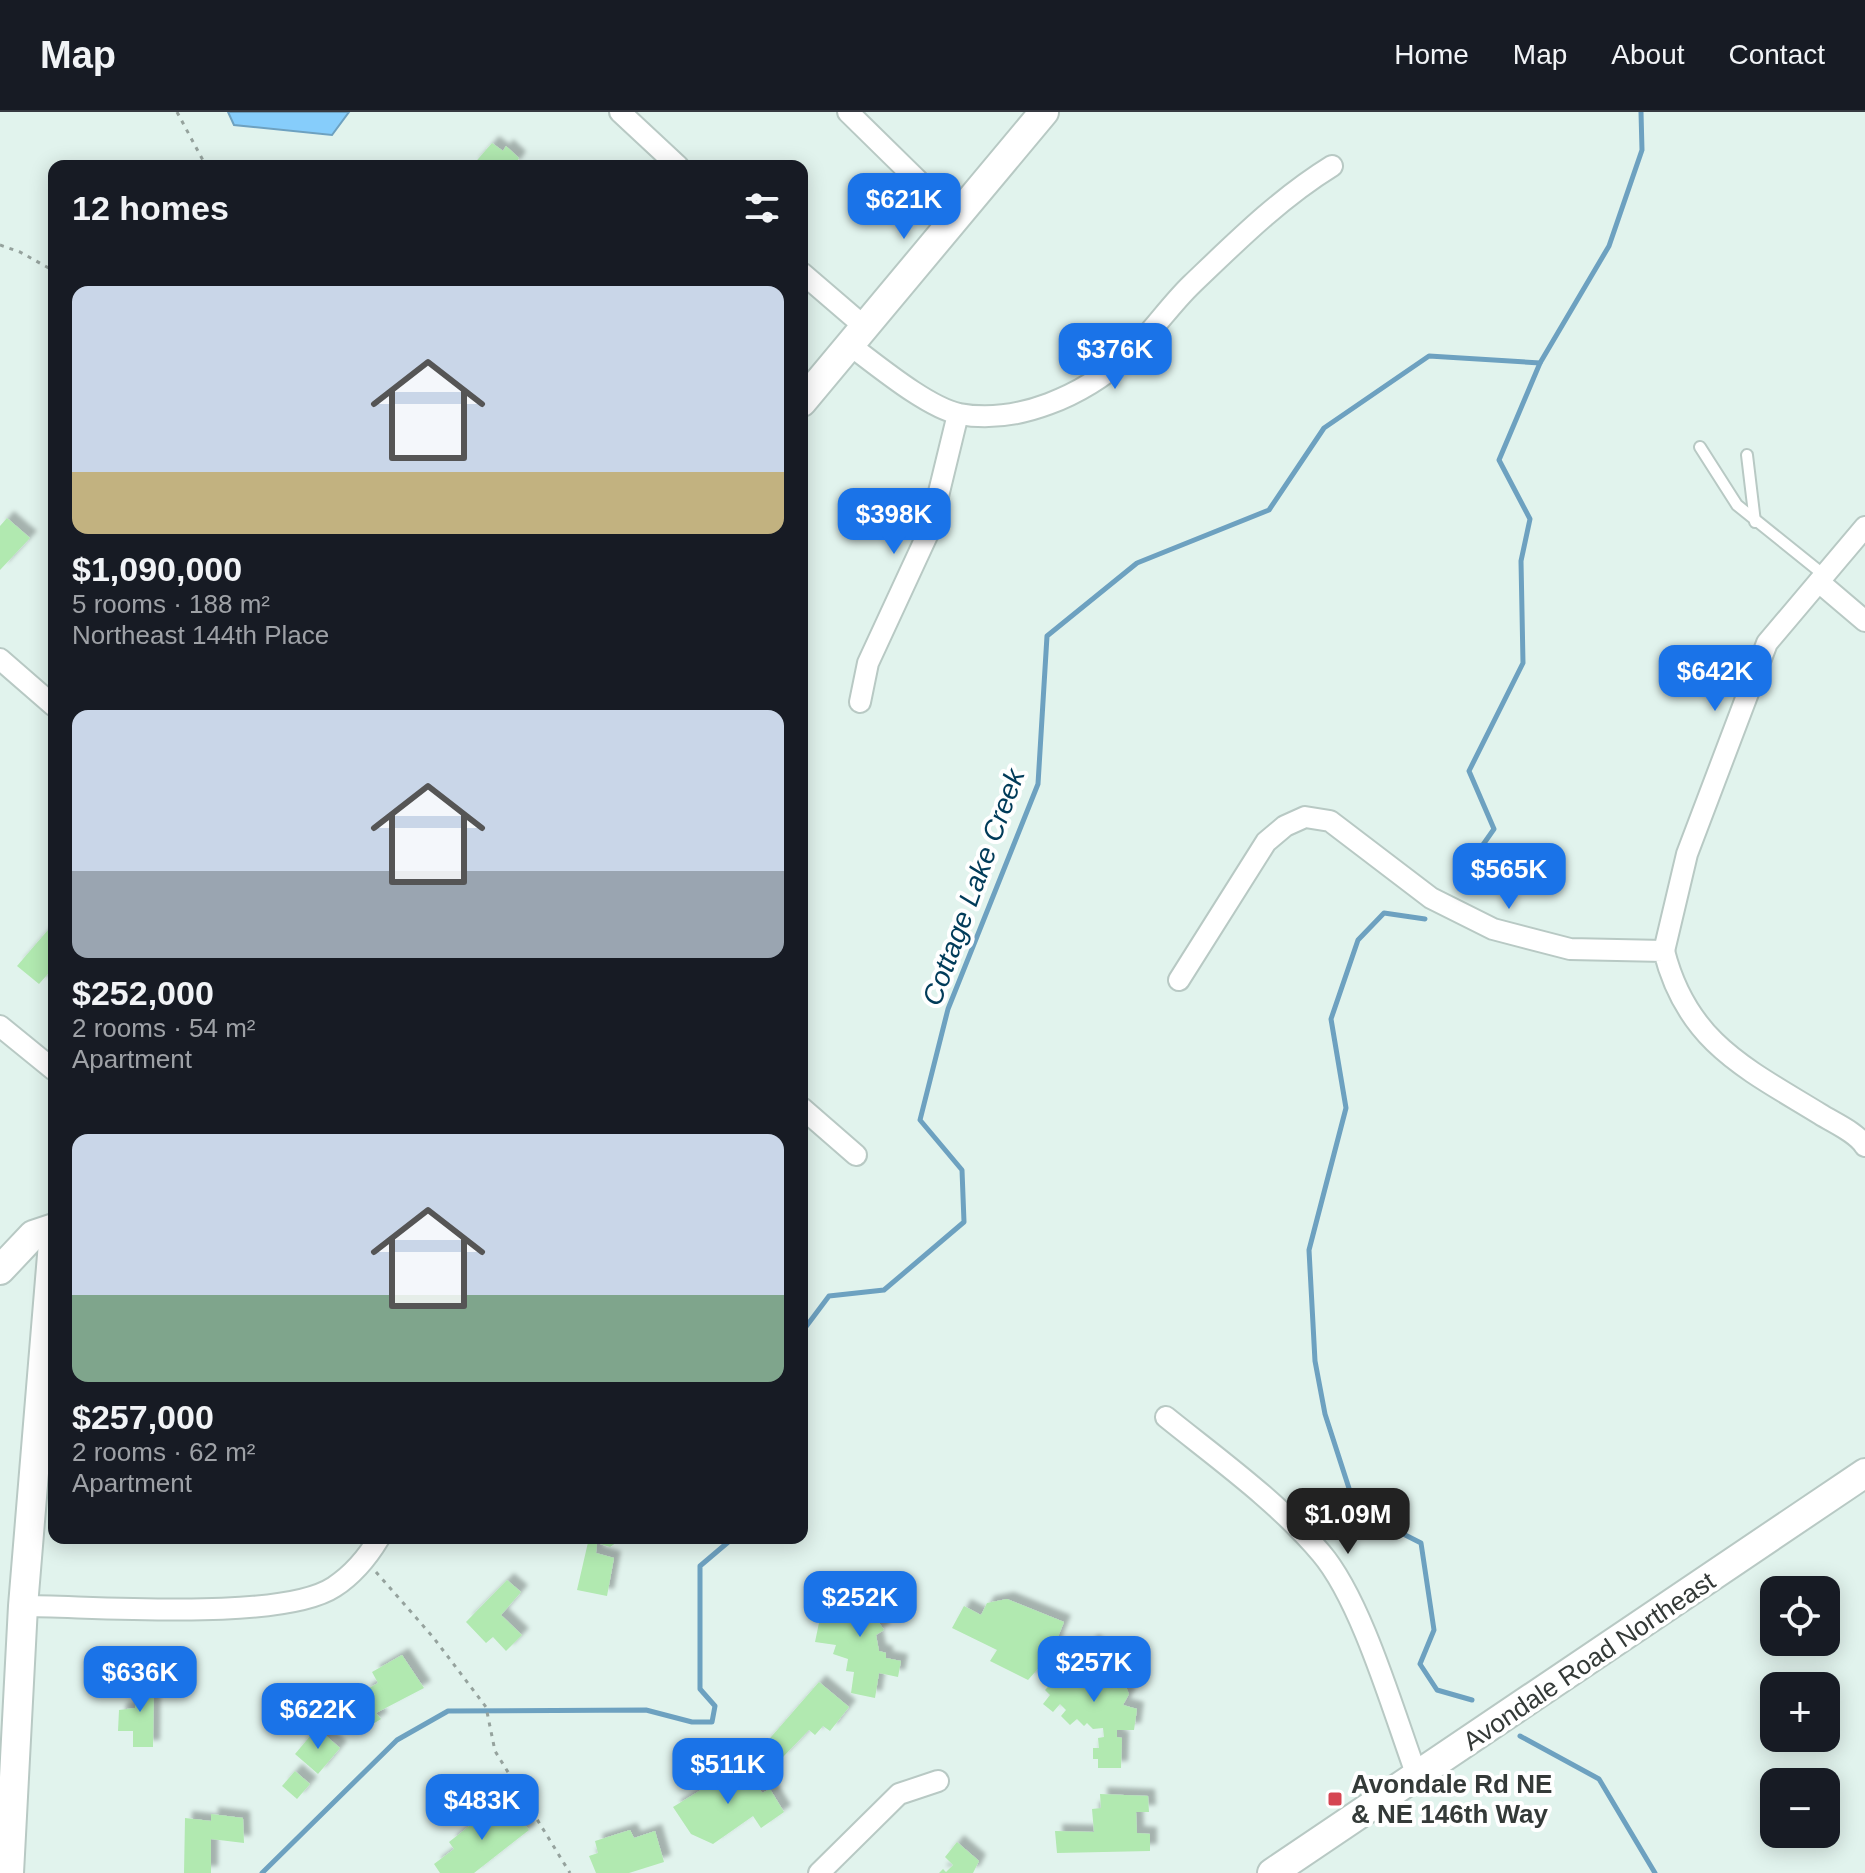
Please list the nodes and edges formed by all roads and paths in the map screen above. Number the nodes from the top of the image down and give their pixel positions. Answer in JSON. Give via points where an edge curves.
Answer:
{"nodes":[{"id":1,"x":177,"y":112,"type":"edge"},
{"id":2,"x":620,"y":112,"type":"edge"},
{"id":3,"x":848,"y":112,"type":"edge"},
{"id":4,"x":1044,"y":112,"type":"edge"},
{"id":5,"x":203,"y":160,"type":"edge"},
{"id":6,"x":672,"y":160,"type":"edge"},
{"id":7,"x":1332,"y":166,"type":"dead end"},
{"id":8,"x":956,"y":218,"type":"junction"},
{"id":9,"x":0,"y":245,"type":"edge"},
{"id":10,"x":48,"y":268,"type":"edge"},
{"id":11,"x":808,"y":280,"type":"edge"},
{"id":12,"x":859,"y":337,"type":"junction"},
{"id":13,"x":808,"y":395,"type":"edge"},
{"id":14,"x":958,"y":414,"type":"junction"},
{"id":15,"x":1700,"y":447,"type":"dead end"},
{"id":16,"x":1747,"y":455,"type":"dead end"},
{"id":17,"x":1755,"y":522,"type":"junction"},
{"id":18,"x":1865,"y":527,"type":"edge"},
{"id":19,"x":1822,"y":578,"type":"junction"},
{"id":20,"x":1865,"y":621,"type":"edge"},
{"id":21,"x":0,"y":659,"type":"edge"},
{"id":22,"x":48,"y":701,"type":"edge"},
{"id":23,"x":860,"y":702,"type":"dead end"},
{"id":24,"x":1664,"y":951,"type":"junction"},
{"id":25,"x":1179,"y":980,"type":"dead end"},
{"id":26,"x":0,"y":1026,"type":"edge"},
{"id":27,"x":48,"y":1065,"type":"edge"},
{"id":28,"x":808,"y":1113,"type":"edge"},
{"id":29,"x":1864,"y":1142,"type":"edge"},
{"id":30,"x":856,"y":1155,"type":"dead end"},
{"id":31,"x":48,"y":1231,"type":"edge"},
{"id":32,"x":0,"y":1270,"type":"edge"},
{"id":33,"x":48,"y":1303,"type":"edge"},
{"id":34,"x":1166,"y":1417,"type":"dead end"},
{"id":35,"x":1865,"y":1473,"type":"edge"},
{"id":36,"x":375,"y":1544,"type":"edge"},
{"id":37,"x":366,"y":1560,"type":"junction"},
{"id":38,"x":23,"y":1606,"type":"junction"},
{"id":39,"x":1417,"y":1776,"type":"junction"},
{"id":40,"x":938,"y":1781,"type":"dead end"},
{"id":41,"x":9,"y":1873,"type":"edge"},
{"id":42,"x":570,"y":1873,"type":"edge"},
{"id":43,"x":819,"y":1873,"type":"edge"},
{"id":44,"x":1272,"y":1873,"type":"edge"}],
"edges":[{"from":1,"to":5,"type":"path"},
{"from":2,"to":6,"type":"street"},
{"from":3,"to":8,"type":"street"},
{"from":4,"to":8,"type":"street"},
{"from":7,"to":14,"type":"street","via":[[1294,190],[1190,286],[1126,357],[1074,394],[1007,413]]},
{"from":8,"to":12,"type":"street"},
{"from":9,"to":10,"type":"path"},
{"from":11,"to":12,"type":"street"},
{"from":12,"to":13,"type":"street"},
{"from":12,"to":14,"type":"street","via":[[907,388]]},
{"from":14,"to":23,"type":"street","via":[[930,529],[868,663]]},
{"from":15,"to":17,"type":"lane","via":[[1737,505]]},
{"from":16,"to":17,"type":"lane"},
{"from":17,"to":19,"type":"lane"},
{"from":18,"to":19,"type":"street"},
{"from":19,"to":20,"type":"street"},
{"from":19,"to":24,"type":"street","via":[[1767,643],[1687,854]]},
{"from":21,"to":22,"type":"street"},
{"from":24,"to":25,"type":"street","via":[[1570,949],[1493,929],[1431,898],[1349,832],[1330,821],[1305,817],[1266,842]]},
{"from":24,"to":29,"type":"street","via":[[1679,998],[1713,1043]]},
{"from":26,"to":27,"type":"street"},
{"from":28,"to":30,"type":"street"},
{"from":31,"to":32,"type":"street","via":[[33,1235]]},
{"from":33,"to":38,"type":"street"},
{"from":34,"to":39,"type":"street","via":[[1249,1484],[1322,1554],[1355,1611]]},
{"from":35,"to":39,"type":"street","name":"Avondale Road Northeast"},
{"from":36,"to":37,"type":"street"},
{"from":37,"to":38,"type":"street","via":[[332,1589],[257,1608]]},
{"from":37,"to":42,"type":"path","via":[[486,1707],[495,1751]]},
{"from":38,"to":41,"type":"street"},
{"from":39,"to":44,"type":"street","name":"Avondale Road Northeast"},
{"from":40,"to":43,"type":"street","via":[[899,1794]]}]}
